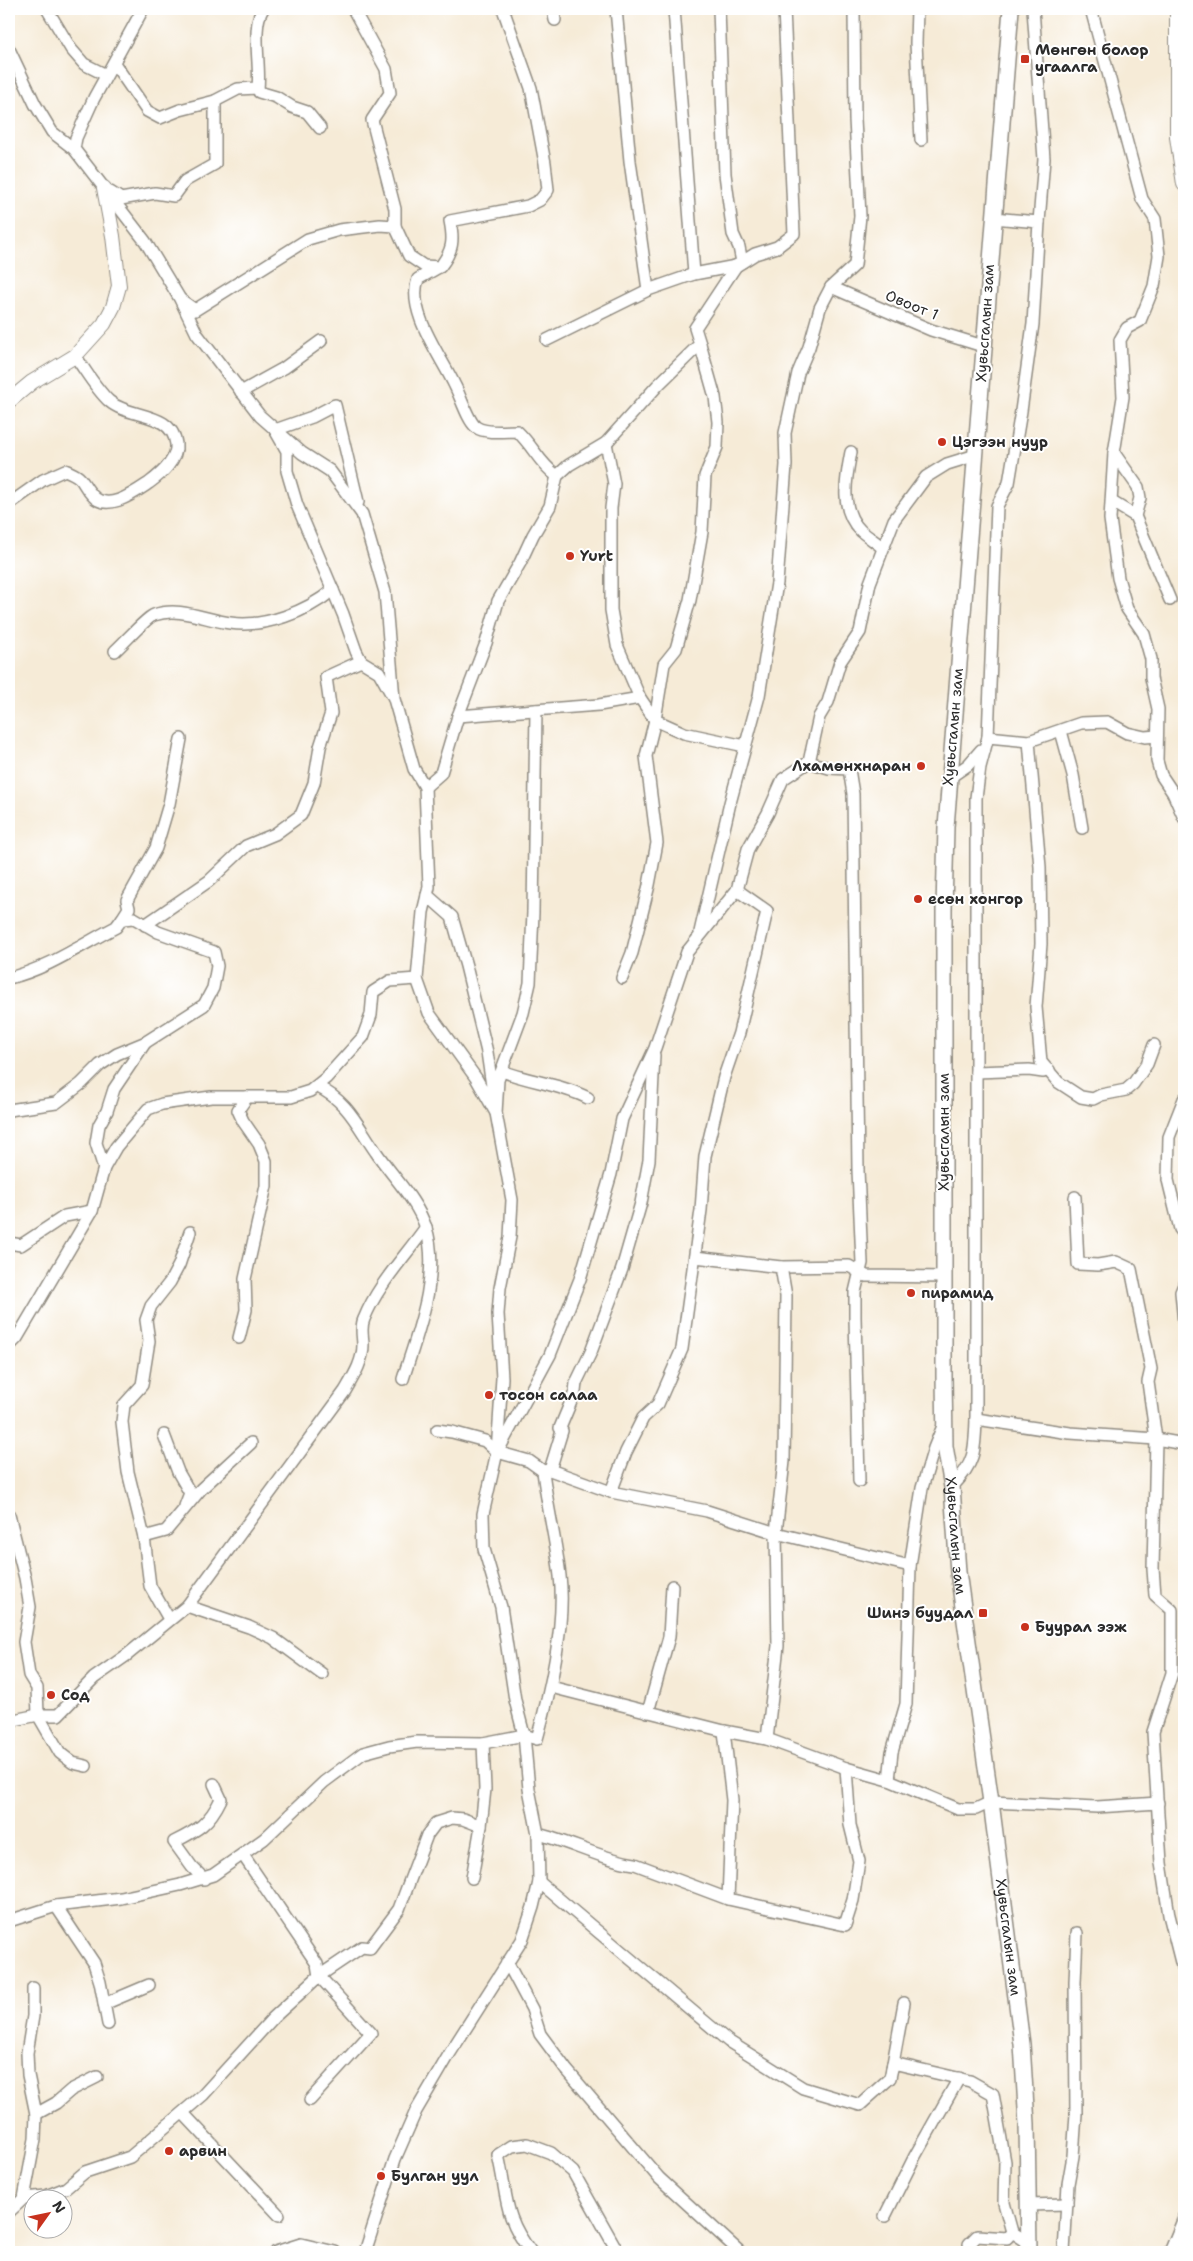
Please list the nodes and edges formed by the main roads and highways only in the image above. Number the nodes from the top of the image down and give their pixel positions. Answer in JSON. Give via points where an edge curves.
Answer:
{"nodes":[{"id":1,"x":1011,"y":9,"type":"edge"},
{"id":2,"x":1029,"y":2248,"type":"edge"}],
"edges":[{"from":1,"to":2,"type":"main road","name":"Хувьсгалын зам","via":[[949,778],[944,876],[945,1421],[958,1572],[1022,2044]]}]}
